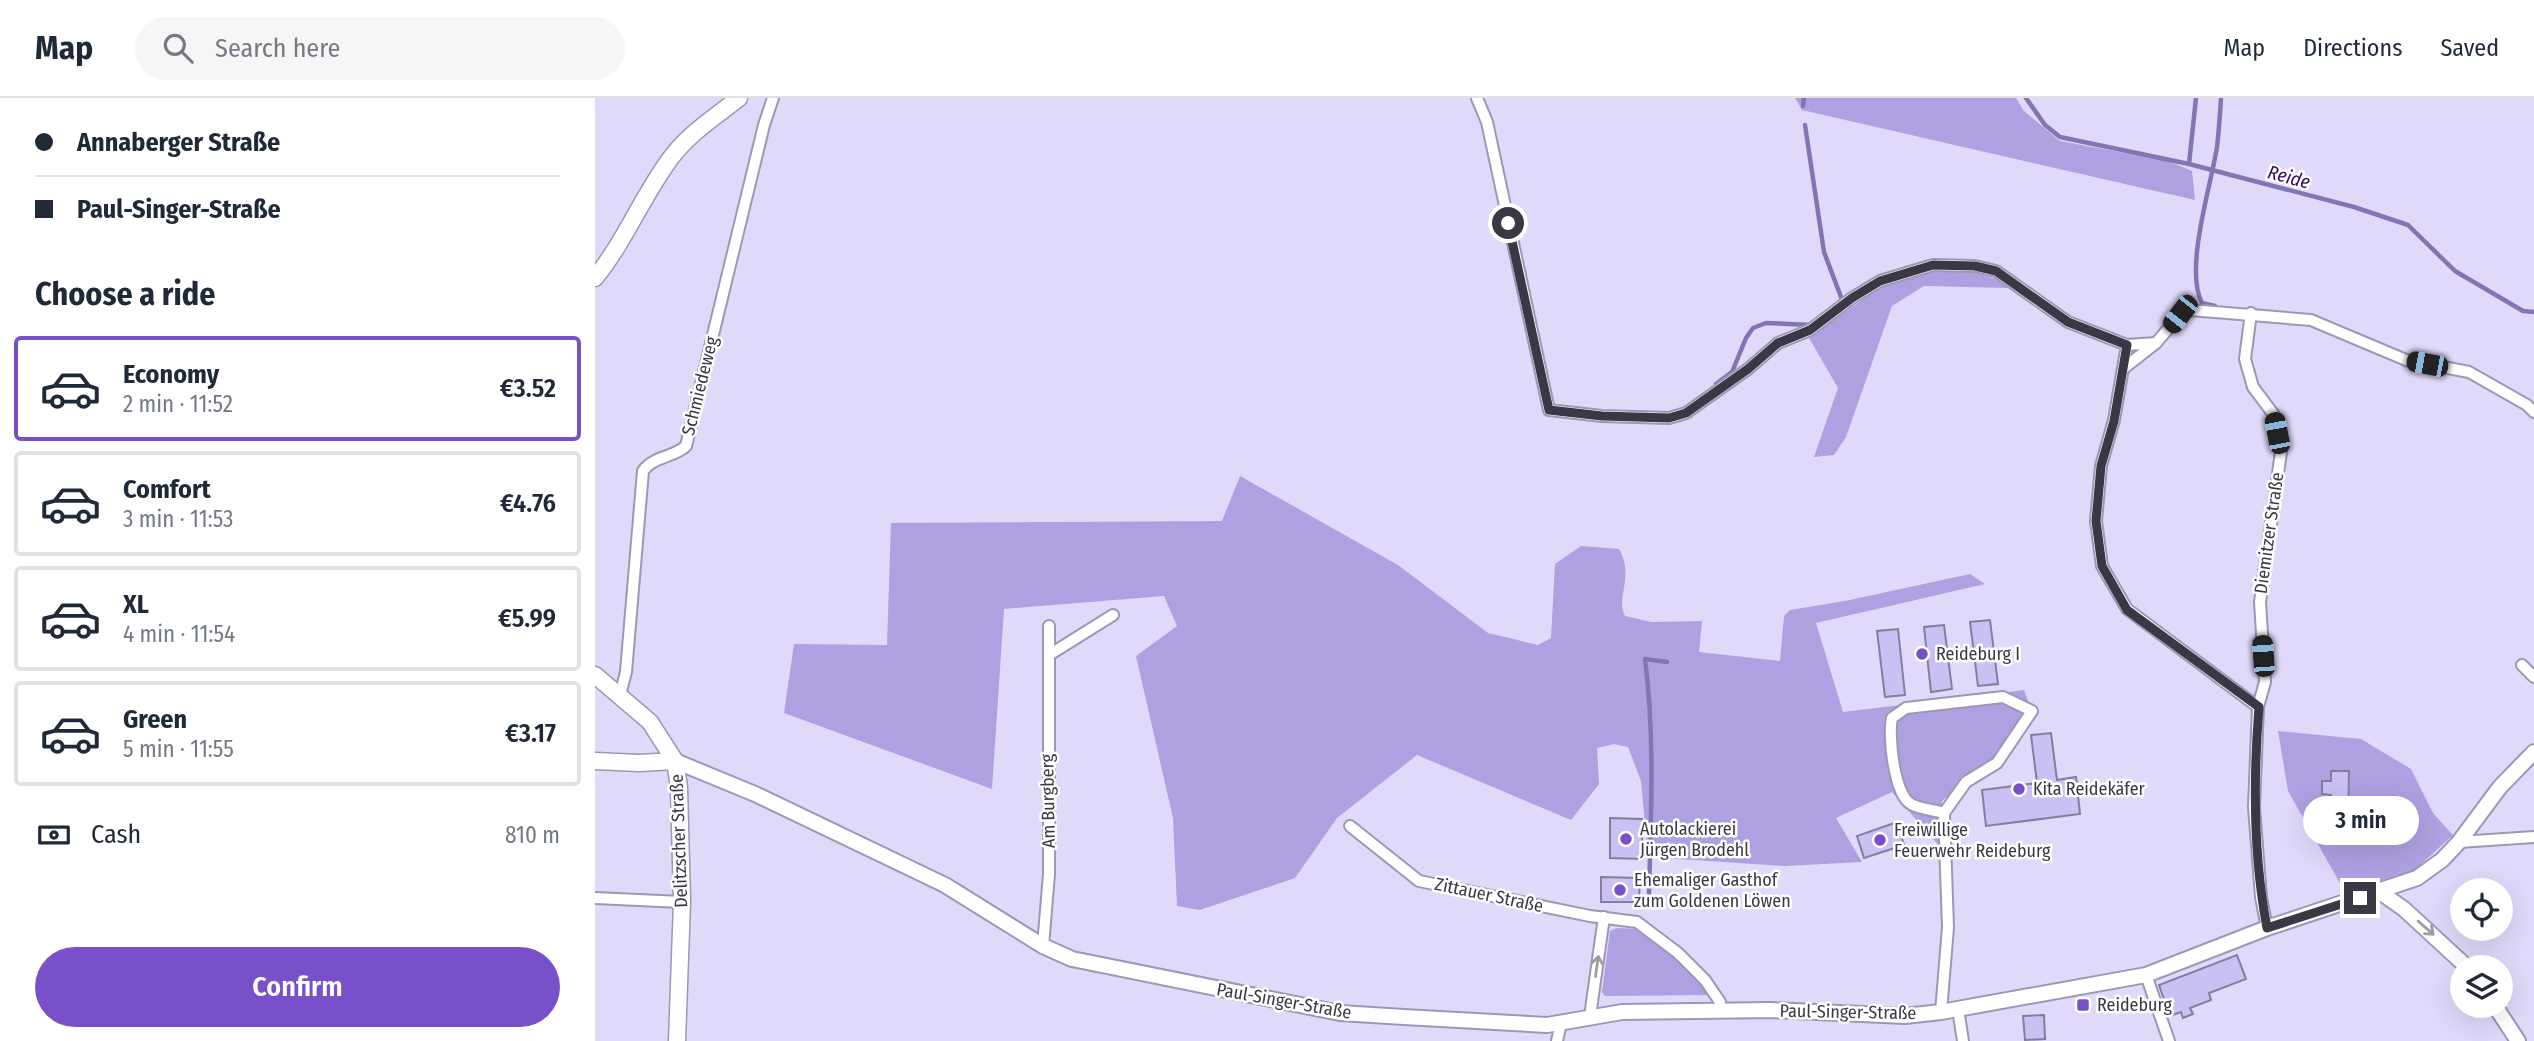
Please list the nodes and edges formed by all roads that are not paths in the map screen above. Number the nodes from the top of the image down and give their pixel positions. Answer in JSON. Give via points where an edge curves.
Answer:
{"nodes":[{"id":1,"x":739,"y":98,"type":"edge"},
{"id":2,"x":773,"y":98,"type":"edge"},
{"id":3,"x":1477,"y":98,"type":"edge"},
{"id":4,"x":595,"y":278,"type":"edge"},
{"id":5,"x":2251,"y":313,"type":"junction"},
{"id":6,"x":2156,"y":343,"type":"junction"},
{"id":7,"x":2127,"y":345,"type":"junction"},
{"id":8,"x":2124,"y":368,"type":"junction"},
{"id":9,"x":2534,"y":412,"type":"edge"},
{"id":10,"x":1113,"y":615,"type":"dead end"},
{"id":11,"x":1049,"y":626,"type":"dead end"},
{"id":12,"x":1049,"y":655,"type":"junction"},
{"id":13,"x":2522,"y":665,"type":"dead end"},
{"id":14,"x":595,"y":675,"type":"edge"},
{"id":15,"x":2534,"y":677,"type":"edge"},
{"id":16,"x":620,"y":695,"type":"junction"},
{"id":17,"x":2259,"y":707,"type":"junction"},
{"id":18,"x":2534,"y":752,"type":"edge"},
{"id":19,"x":595,"y":761,"type":"edge"},
{"id":20,"x":675,"y":761,"type":"junction"},
{"id":21,"x":1944,"y":813,"type":"junction"},
{"id":22,"x":1350,"y":825,"type":"dead end"},
{"id":23,"x":2534,"y":837,"type":"edge"},
{"id":24,"x":2459,"y":842,"type":"junction"},
{"id":25,"x":2380,"y":892,"type":"junction"},
{"id":26,"x":595,"y":898,"type":"edge"},
{"id":27,"x":682,"y":902,"type":"junction"},
{"id":28,"x":1604,"y":917,"type":"junction"},
{"id":29,"x":2267,"y":928,"type":"junction"},
{"id":30,"x":1043,"y":946,"type":"junction"},
{"id":31,"x":2455,"y":955,"type":"edge"},
{"id":32,"x":2147,"y":975,"type":"junction"},
{"id":33,"x":1958,"y":1009,"type":"junction"},
{"id":34,"x":1720,"y":1010,"type":"junction"},
{"id":35,"x":1941,"y":1012,"type":"junction"},
{"id":36,"x":1590,"y":1016,"type":"junction"},
{"id":37,"x":2503,"y":1018,"type":"edge"},
{"id":38,"x":1560,"y":1024,"type":"junction"},
{"id":39,"x":677,"y":1041,"type":"edge"},
{"id":40,"x":1557,"y":1041,"type":"edge"},
{"id":41,"x":1963,"y":1041,"type":"edge"},
{"id":42,"x":2169,"y":1041,"type":"edge"},
{"id":43,"x":2518,"y":1041,"type":"edge"}],
"edges":[{"from":1,"to":4,"type":"main road","via":[[671,157]]},
{"from":2,"to":16,"type":"street","name":"Schmiedeweg","via":[[686,446],[679,453],[648,463],[643,471],[626,672]]},
{"from":3,"to":7,"type":"street","via":[[1549,410],[1669,418],[1686,413],[1778,343],[1810,330],[1880,281],[1933,265],[1996,271],[2068,322]]},
{"from":5,"to":6,"type":"street","via":[[2190,310],[2180,314]]},
{"from":5,"to":9,"type":"street","via":[[2311,320],[2406,360],[2469,372]]},
{"from":5,"to":17,"type":"street","name":"Diemitzer Straße","via":[[2245,359],[2253,387],[2274,415],[2281,452],[2260,602],[2265,682]]},
{"from":6,"to":7,"type":"street"},
{"from":6,"to":8,"type":"street"},
{"from":7,"to":8,"type":"street"},
{"from":8,"to":17,"type":"street","via":[[2101,466],[2096,521],[2102,566],[2127,610]]},
{"from":10,"to":12,"type":"street"},
{"from":11,"to":12,"type":"street","name":"Am Burgberg"},
{"from":12,"to":30,"type":"street","name":"Am Burgberg","via":[[1049,874]]},
{"from":13,"to":15,"type":"street"},
{"from":14,"to":16,"type":"main road","name":"Delitzscher Straße"},
{"from":16,"to":20,"type":"main road","name":"Delitzscher Straße","via":[[650,722]]},
{"from":17,"to":29,"type":"street","name":"Diemitzer Straße","via":[[2254,807]]},
{"from":18,"to":24,"type":"street","name":"Paul-Singer-Straße"},
{"from":19,"to":20,"type":"main road"},
{"from":20,"to":27,"type":"main road","name":"Delitzscher Straße"},
{"from":20,"to":30,"type":"street","name":"Paul-Singer-Straße","via":[[945,885]]},
{"from":21,"to":21,"type":"street","via":[[1966,782],[1997,763],[2032,711],[2003,697],[1906,708],[1892,718],[1890,736],[1901,792],[1912,805]]},
{"from":21,"to":35,"type":"street","name":"Paul-Singer-Straße","via":[[1948,927]]},
{"from":22,"to":28,"type":"street","name":"Zittauer Straße","via":[[1419,881]]},
{"from":23,"to":24,"type":"street"},
{"from":24,"to":25,"type":"street","name":"Paul-Singer-Straße","via":[[2417,878]]},
{"from":25,"to":29,"type":"street","name":"Paul-Singer-Straße"},
{"from":25,"to":31,"type":"street","one_way":true},
{"from":26,"to":27,"type":"street"},
{"from":27,"to":39,"type":"main road","name":"Delitzscher Straße"},
{"from":28,"to":34,"type":"street","name":"Zittauer Straße","via":[[1637,922],[1654,933],[1705,980],[1720,1002]]},
{"from":36,"to":28,"type":"street","one_way":true},
{"from":29,"to":32,"type":"street","name":"Paul-Singer-Straße"},
{"from":30,"to":38,"type":"street","name":"Paul-Singer-Straße","via":[[1072,959],[1129,972],[1340,1013]]},
{"from":32,"to":33,"type":"street","name":"Paul-Singer-Straße"},
{"from":32,"to":42,"type":"street"},
{"from":33,"to":35,"type":"street","name":"Paul-Singer-Straße"},
{"from":33,"to":41,"type":"street"},
{"from":34,"to":35,"type":"street","name":"Paul-Singer-Straße","via":[[1905,1016]]},
{"from":34,"to":36,"type":"street","name":"Paul-Singer-Straße"},
{"from":36,"to":38,"type":"street","name":"Paul-Singer-Straße"},
{"from":37,"to":43,"type":"street"},
{"from":38,"to":40,"type":"street"}]}
